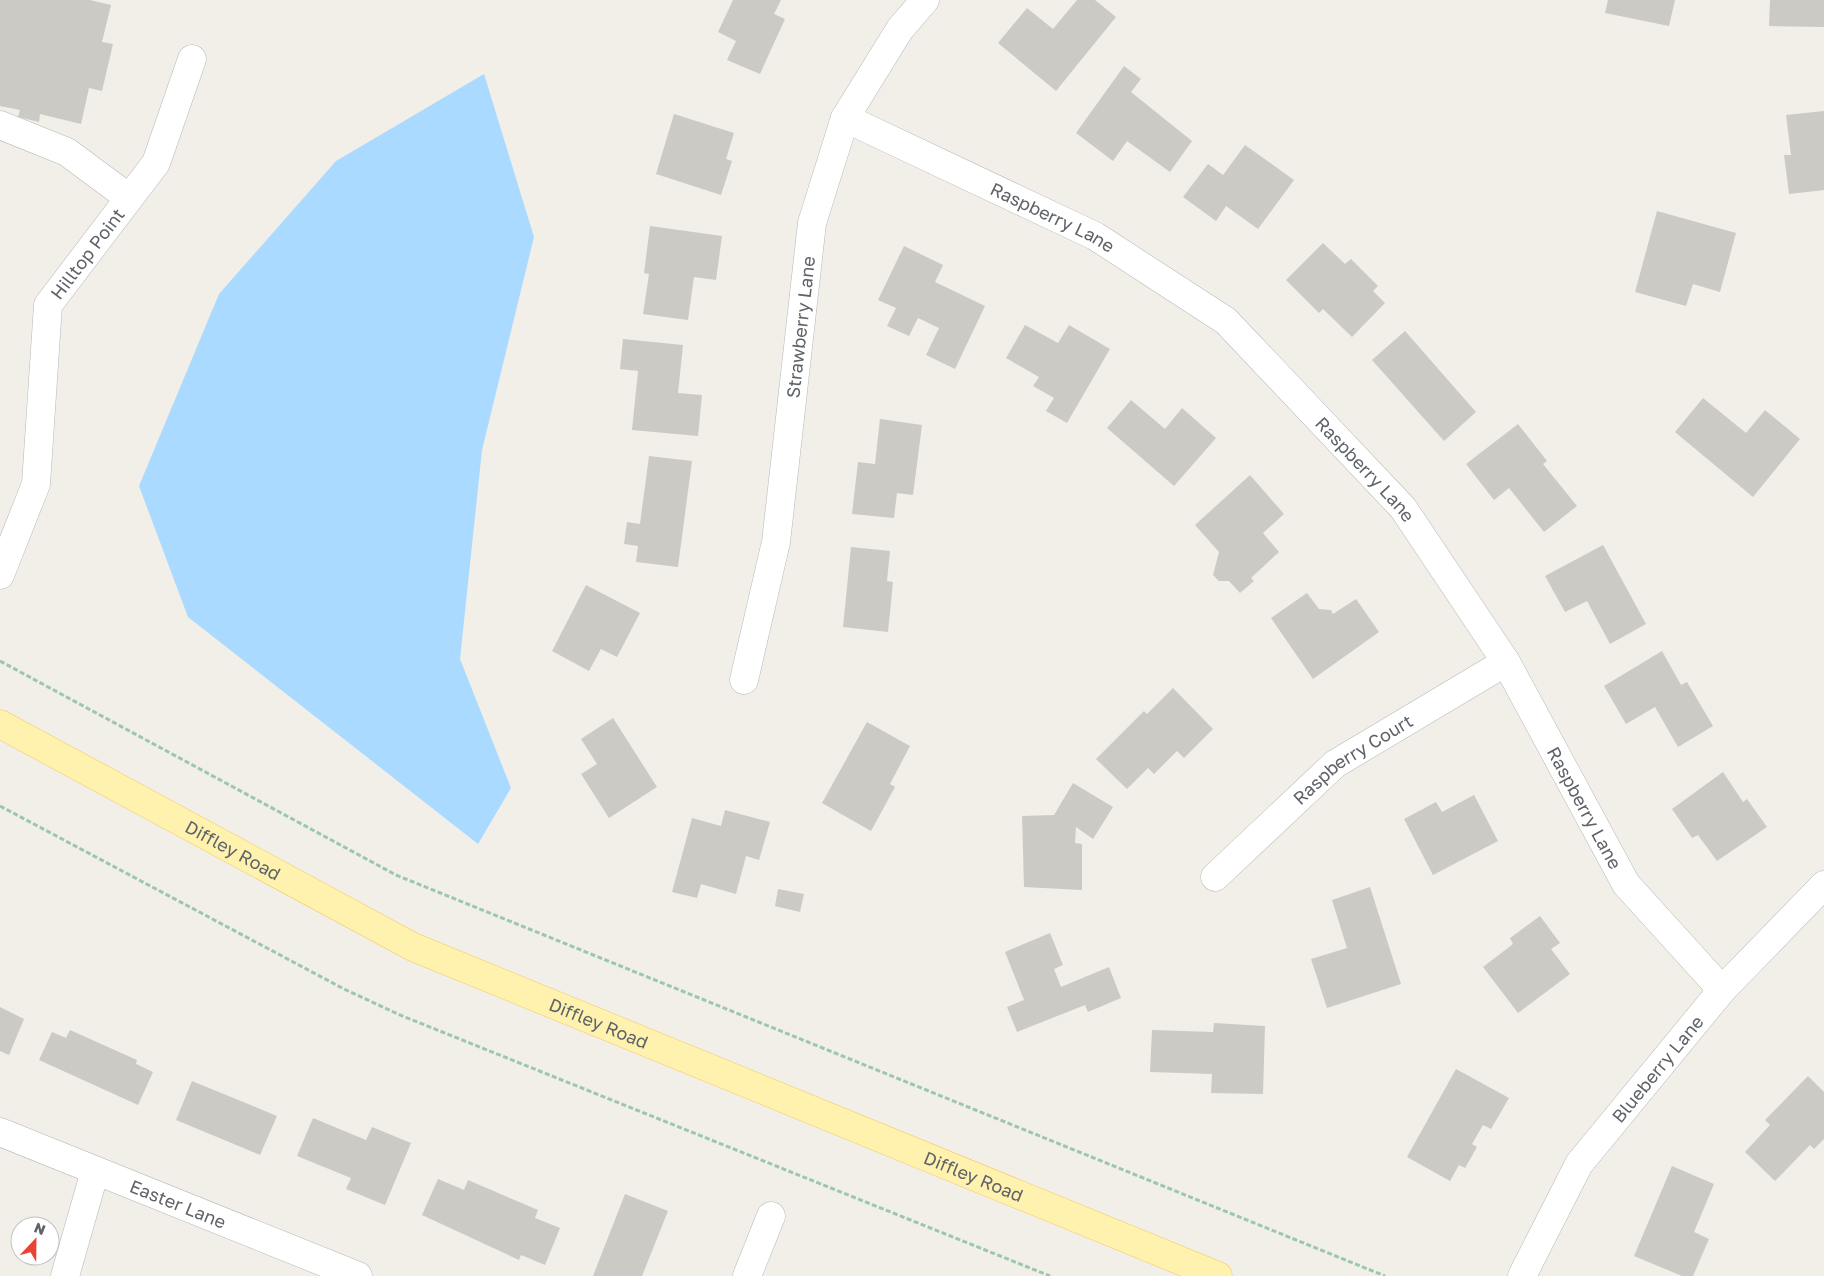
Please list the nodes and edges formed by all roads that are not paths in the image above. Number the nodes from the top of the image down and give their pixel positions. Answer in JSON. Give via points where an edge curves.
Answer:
{"nodes":[{"id":1,"x":925,"y":0,"type":"edge"},
{"id":2,"x":192,"y":59,"type":"dead end"},
{"id":3,"x":845,"y":118,"type":"junction"},
{"id":4,"x":0,"y":125,"type":"edge"},
{"id":5,"x":129,"y":198,"type":"junction"},
{"id":6,"x":0,"y":575,"type":"edge"},
{"id":7,"x":1506,"y":662,"type":"junction"},
{"id":8,"x":744,"y":680,"type":"dead end"},
{"id":9,"x":0,"y":724,"type":"edge"},
{"id":10,"x":1215,"y":877,"type":"dead end"},
{"id":11,"x":1824,"y":885,"type":"edge"},
{"id":12,"x":1722,"y":990,"type":"junction"},
{"id":13,"x":0,"y":1132,"type":"edge"},
{"id":14,"x":95,"y":1171,"type":"junction"},
{"id":15,"x":771,"y":1216,"type":"dead end"},
{"id":16,"x":65,"y":1276,"type":"edge"},
{"id":17,"x":358,"y":1276,"type":"edge"},
{"id":18,"x":747,"y":1276,"type":"edge"},
{"id":19,"x":1218,"y":1276,"type":"edge"},
{"id":20,"x":1522,"y":1276,"type":"edge"}],
"edges":[{"from":1,"to":3,"type":"street","name":"Strawberry Lane","via":[[900,29]]},
{"from":2,"to":5,"type":"street","name":"Hilltop Point","via":[[156,163]]},
{"from":3,"to":7,"type":"street","name":"Raspberry Lane","via":[[1095,236],[1226,321],[1403,508]]},
{"from":3,"to":8,"type":"street","name":"Strawberry Lane","via":[[812,222],[776,542]]},
{"from":4,"to":5,"type":"street","via":[[67,152]]},
{"from":5,"to":6,"type":"street","name":"Hilltop Point","via":[[48,305],[36,484]]},
{"from":7,"to":10,"type":"street","name":"Raspberry Court","via":[[1335,764]]},
{"from":7,"to":12,"type":"street","name":"Raspberry Lane","via":[[1626,884]]},
{"from":9,"to":19,"type":"main road","name":"Diffley Road","via":[[413,947]]},
{"from":11,"to":12,"type":"street","name":"Blueberry Lane"},
{"from":12,"to":20,"type":"street","name":"Blueberry Lane","via":[[1579,1164]]},
{"from":13,"to":14,"type":"street","name":"Easter Lane"},
{"from":14,"to":16,"type":"street"},
{"from":14,"to":17,"type":"street","name":"Easter Lane"},
{"from":15,"to":18,"type":"street"}]}
